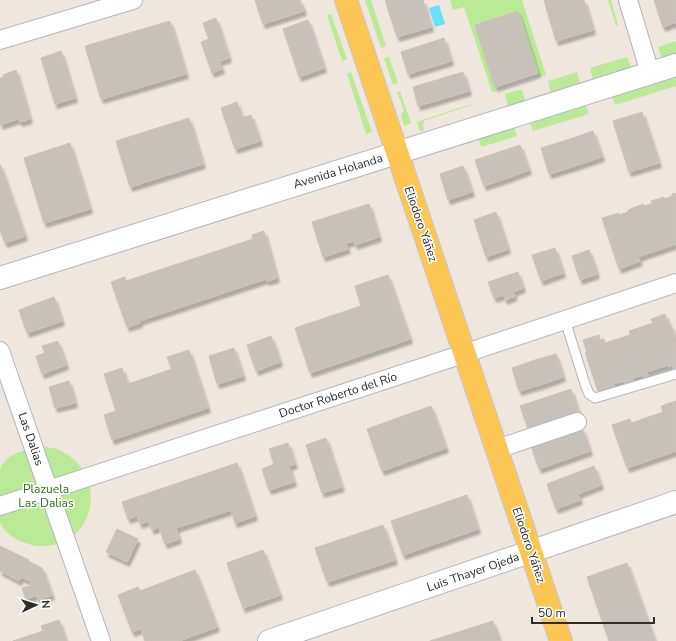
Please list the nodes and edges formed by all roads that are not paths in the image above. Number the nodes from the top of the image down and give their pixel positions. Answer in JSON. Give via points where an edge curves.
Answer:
{"nodes":[{"id":1,"x":133,"y":0,"type":"edge"},
{"id":2,"x":346,"y":0,"type":"edge"},
{"id":3,"x":628,"y":0,"type":"edge"},
{"id":4,"x":0,"y":40,"type":"edge"},
{"id":5,"x":676,"y":65,"type":"edge"},
{"id":6,"x":650,"y":73,"type":"junction"},
{"id":7,"x":397,"y":153,"type":"junction"},
{"id":8,"x":0,"y":278,"type":"edge"},
{"id":9,"x":676,"y":283,"type":"edge"},
{"id":10,"x":565,"y":320,"type":"junction"},
{"id":11,"x":0,"y":351,"type":"edge"},
{"id":12,"x":465,"y":354,"type":"junction"},
{"id":13,"x":676,"y":374,"type":"edge"},
{"id":14,"x":576,"y":422,"type":"dead end"},
{"id":15,"x":497,"y":448,"type":"junction"},
{"id":16,"x":49,"y":490,"type":"junction"},
{"id":17,"x":676,"y":502,"type":"edge"},
{"id":18,"x":0,"y":506,"type":"edge"},
{"id":19,"x":531,"y":552,"type":"junction"},
{"id":20,"x":102,"y":641,"type":"edge"},
{"id":21,"x":269,"y":641,"type":"edge"},
{"id":22,"x":561,"y":641,"type":"edge"}],
"edges":[{"from":1,"to":4,"type":"street"},
{"from":2,"to":7,"type":"main road","name":"Eliodoro Yáñez"},
{"from":3,"to":6,"type":"street"},
{"from":5,"to":6,"type":"street","name":"Avenida Holanda"},
{"from":6,"to":7,"type":"street","name":"Avenida Holanda"},
{"from":7,"to":8,"type":"street","name":"Avenida Holanda"},
{"from":7,"to":12,"type":"main road","name":"Eliodoro Yáñez"},
{"from":9,"to":10,"type":"street","name":"Doctor Roberto del Río"},
{"from":10,"to":12,"type":"street","name":"Doctor Roberto del Río"},
{"from":10,"to":13,"type":"lane","via":[[585,384],[589,394],[595,398]]},
{"from":11,"to":16,"type":"street","name":"Las Dalias"},
{"from":12,"to":15,"type":"main road","name":"Eliodoro Yáñez"},
{"from":12,"to":16,"type":"street","name":"Doctor Roberto del Río"},
{"from":14,"to":15,"type":"street"},
{"from":15,"to":19,"type":"main road","name":"Eliodoro Yáñez"},
{"from":16,"to":18,"type":"street","name":"Doctor Roberto del Río"},
{"from":16,"to":20,"type":"street","name":"Las Dalias"},
{"from":17,"to":19,"type":"street","name":"Luis Thayer Ojeda"},
{"from":19,"to":21,"type":"street","name":"Luis Thayer Ojeda"},
{"from":19,"to":22,"type":"main road","name":"Eliodoro Yáñez"}]}
